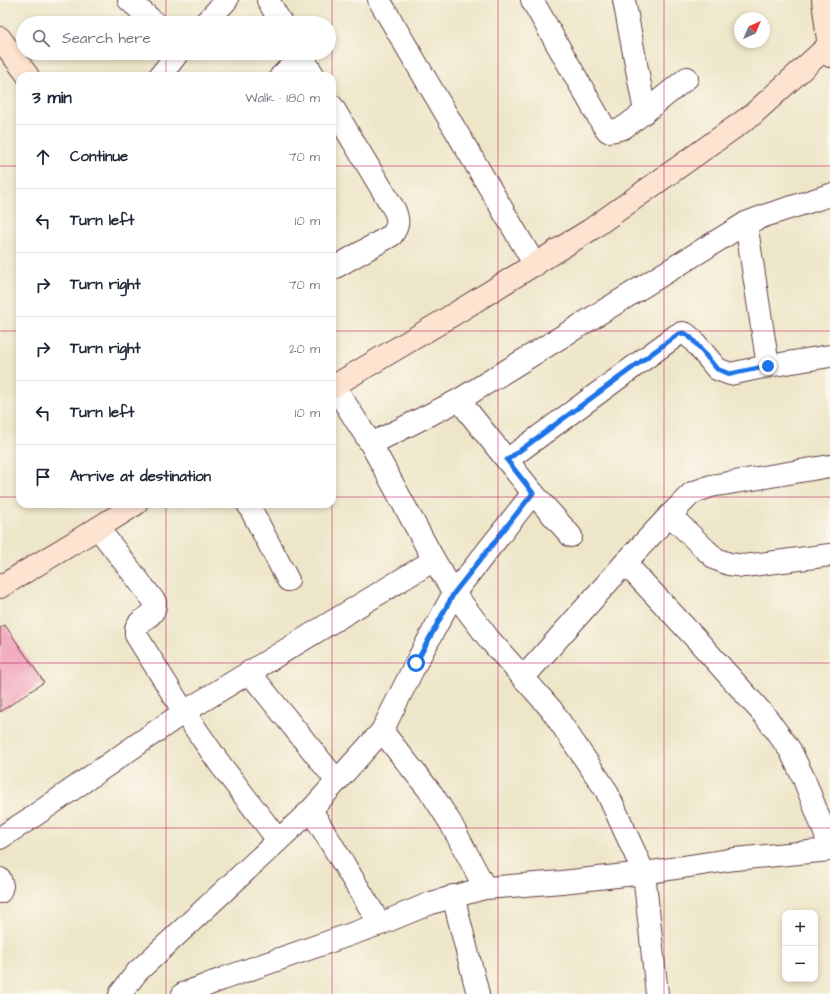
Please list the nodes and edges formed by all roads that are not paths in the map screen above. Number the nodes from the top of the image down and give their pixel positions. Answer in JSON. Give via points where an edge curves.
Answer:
{"nodes":[{"id":1,"x":129,"y":0,"type":"edge"},
{"id":2,"x":227,"y":0,"type":"edge"},
{"id":3,"x":268,"y":0,"type":"edge"},
{"id":4,"x":379,"y":0,"type":"edge"},
{"id":5,"x":532,"y":0,"type":"edge"},
{"id":6,"x":624,"y":0,"type":"edge"},
{"id":7,"x":823,"y":0,"type":"edge"},
{"id":8,"x":147,"y":16,"type":"edge"},
{"id":9,"x":212,"y":16,"type":"edge"},
{"id":10,"x":277,"y":16,"type":"edge"},
{"id":11,"x":0,"y":38,"type":"edge"},
{"id":12,"x":829,"y":49,"type":"edge"},
{"id":13,"x":16,"y":60,"type":"edge"},
{"id":14,"x":16,"y":60,"type":"edge"},
{"id":15,"x":173,"y":60,"type":"edge"},
{"id":16,"x":296,"y":60,"type":"edge"},
{"id":17,"x":305,"y":60,"type":"edge"},
{"id":18,"x":25,"y":72,"type":"edge"},
{"id":19,"x":163,"y":72,"type":"edge"},
{"id":20,"x":285,"y":72,"type":"edge"},
{"id":21,"x":312,"y":72,"type":"edge"},
{"id":22,"x":687,"y":78,"type":"dead end"},
{"id":23,"x":645,"y":112,"type":"junction"},
{"id":24,"x":336,"y":113,"type":"edge"},
{"id":25,"x":830,"y":195,"type":"edge"},
{"id":26,"x":746,"y":223,"type":"junction"},
{"id":27,"x":535,"y":265,"type":"junction"},
{"id":28,"x":336,"y":267,"type":"edge"},
{"id":29,"x":830,"y":356,"type":"edge"},
{"id":30,"x":768,"y":366,"type":"junction"},
{"id":31,"x":336,"y":383,"type":"edge"},
{"id":32,"x":336,"y":390,"type":"edge"},
{"id":33,"x":459,"y":400,"type":"junction"},
{"id":34,"x":371,"y":444,"type":"junction"},
{"id":35,"x":507,"y":460,"type":"junction"},
{"id":36,"x":830,"y":466,"type":"edge"},
{"id":37,"x":533,"y":493,"type":"junction"},
{"id":38,"x":130,"y":508,"type":"edge"},
{"id":39,"x":250,"y":508,"type":"edge"},
{"id":40,"x":670,"y":514,"type":"junction"},
{"id":41,"x":98,"y":528,"type":"junction"},
{"id":42,"x":571,"y":536,"type":"dead end"},
{"id":43,"x":830,"y":555,"type":"edge"},
{"id":44,"x":434,"y":560,"type":"junction"},
{"id":45,"x":625,"y":563,"type":"junction"},
{"id":46,"x":288,"y":580,"type":"dead end"},
{"id":47,"x":0,"y":587,"type":"edge"},
{"id":48,"x":454,"y":593,"type":"junction"},
{"id":49,"x":249,"y":672,"type":"junction"},
{"id":50,"x":523,"y":678,"type":"junction"},
{"id":51,"x":184,"y":712,"type":"junction"},
{"id":52,"x":382,"y":731,"type":"junction"},
{"id":53,"x":337,"y":781,"type":"junction"},
{"id":54,"x":311,"y":810,"type":"junction"},
{"id":55,"x":0,"y":838,"type":"edge"},
{"id":56,"x":278,"y":840,"type":"junction"},
{"id":57,"x":830,"y":846,"type":"edge"},
{"id":58,"x":830,"y":850,"type":"edge"},
{"id":59,"x":644,"y":873,"type":"junction"},
{"id":60,"x":0,"y":879,"type":"edge"},
{"id":61,"x":485,"y":888,"type":"junction"},
{"id":62,"x":0,"y":892,"type":"edge"},
{"id":63,"x":453,"y":896,"type":"junction"},
{"id":64,"x":380,"y":924,"type":"junction"},
{"id":65,"x":120,"y":994,"type":"edge"},
{"id":66,"x":183,"y":994,"type":"edge"},
{"id":67,"x":478,"y":994,"type":"edge"},
{"id":68,"x":657,"y":994,"type":"edge"}],
"edges":[{"from":1,"to":8,"type":"street"},
{"from":2,"to":9,"type":"street"},
{"from":3,"to":10,"type":"street"},
{"from":4,"to":27,"type":"street"},
{"from":5,"to":23,"type":"street","via":[[608,131],[623,128]]},
{"from":6,"to":23,"type":"street"},
{"from":7,"to":12,"type":"street"},
{"from":11,"to":13,"type":"street"},
{"from":12,"to":27,"type":"street","via":[[752,115],[590,230]]},
{"from":14,"to":18,"type":"street"},
{"from":15,"to":19,"type":"street"},
{"from":16,"to":20,"type":"street"},
{"from":17,"to":21,"type":"street"},
{"from":22,"to":23,"type":"street"},
{"from":24,"to":28,"type":"street","via":[[398,218],[397,227],[392,235]]},
{"from":25,"to":26,"type":"street"},
{"from":26,"to":30,"type":"street"},
{"from":26,"to":33,"type":"street"},
{"from":27,"to":31,"type":"street"},
{"from":29,"to":30,"type":"street"},
{"from":30,"to":35,"type":"street","via":[[725,373],[717,369],[692,339],[682,333]]},
{"from":32,"to":34,"type":"street"},
{"from":33,"to":34,"type":"street"},
{"from":33,"to":35,"type":"street"},
{"from":34,"to":44,"type":"street"},
{"from":35,"to":37,"type":"street"},
{"from":36,"to":40,"type":"street","via":[[711,486],[692,493]]},
{"from":37,"to":42,"type":"street"},
{"from":37,"to":48,"type":"street"},
{"from":38,"to":41,"type":"street"},
{"from":39,"to":46,"type":"street"},
{"from":40,"to":43,"type":"street","via":[[716,559],[729,564],[744,566]]},
{"from":40,"to":45,"type":"street"},
{"from":41,"to":47,"type":"street"},
{"from":41,"to":51,"type":"street","via":[[155,602],[154,612],[138,624],[136,635]]},
{"from":44,"to":48,"type":"street"},
{"from":44,"to":49,"type":"street"},
{"from":45,"to":50,"type":"street"},
{"from":45,"to":57,"type":"street","via":[[770,722],[790,750]]},
{"from":48,"to":50,"type":"street"},
{"from":48,"to":52,"type":"street"},
{"from":49,"to":51,"type":"street"},
{"from":49,"to":53,"type":"street"},
{"from":50,"to":59,"type":"street","via":[[551,709],[606,790]]},
{"from":51,"to":55,"type":"street"},
{"from":51,"to":56,"type":"street"},
{"from":52,"to":53,"type":"street"},
{"from":52,"to":61,"type":"street","via":[[435,799]]},
{"from":53,"to":54,"type":"street"},
{"from":54,"to":56,"type":"street"},
{"from":54,"to":64,"type":"street"},
{"from":56,"to":65,"type":"street","via":[[137,972]]},
{"from":58,"to":59,"type":"street","via":[[735,859]]},
{"from":59,"to":61,"type":"street"},
{"from":59,"to":68,"type":"street"},
{"from":60,"to":62,"type":"street"},
{"from":61,"to":63,"type":"street"},
{"from":63,"to":64,"type":"street","via":[[431,902]]},
{"from":63,"to":67,"type":"street"},
{"from":64,"to":66,"type":"street"}]}
